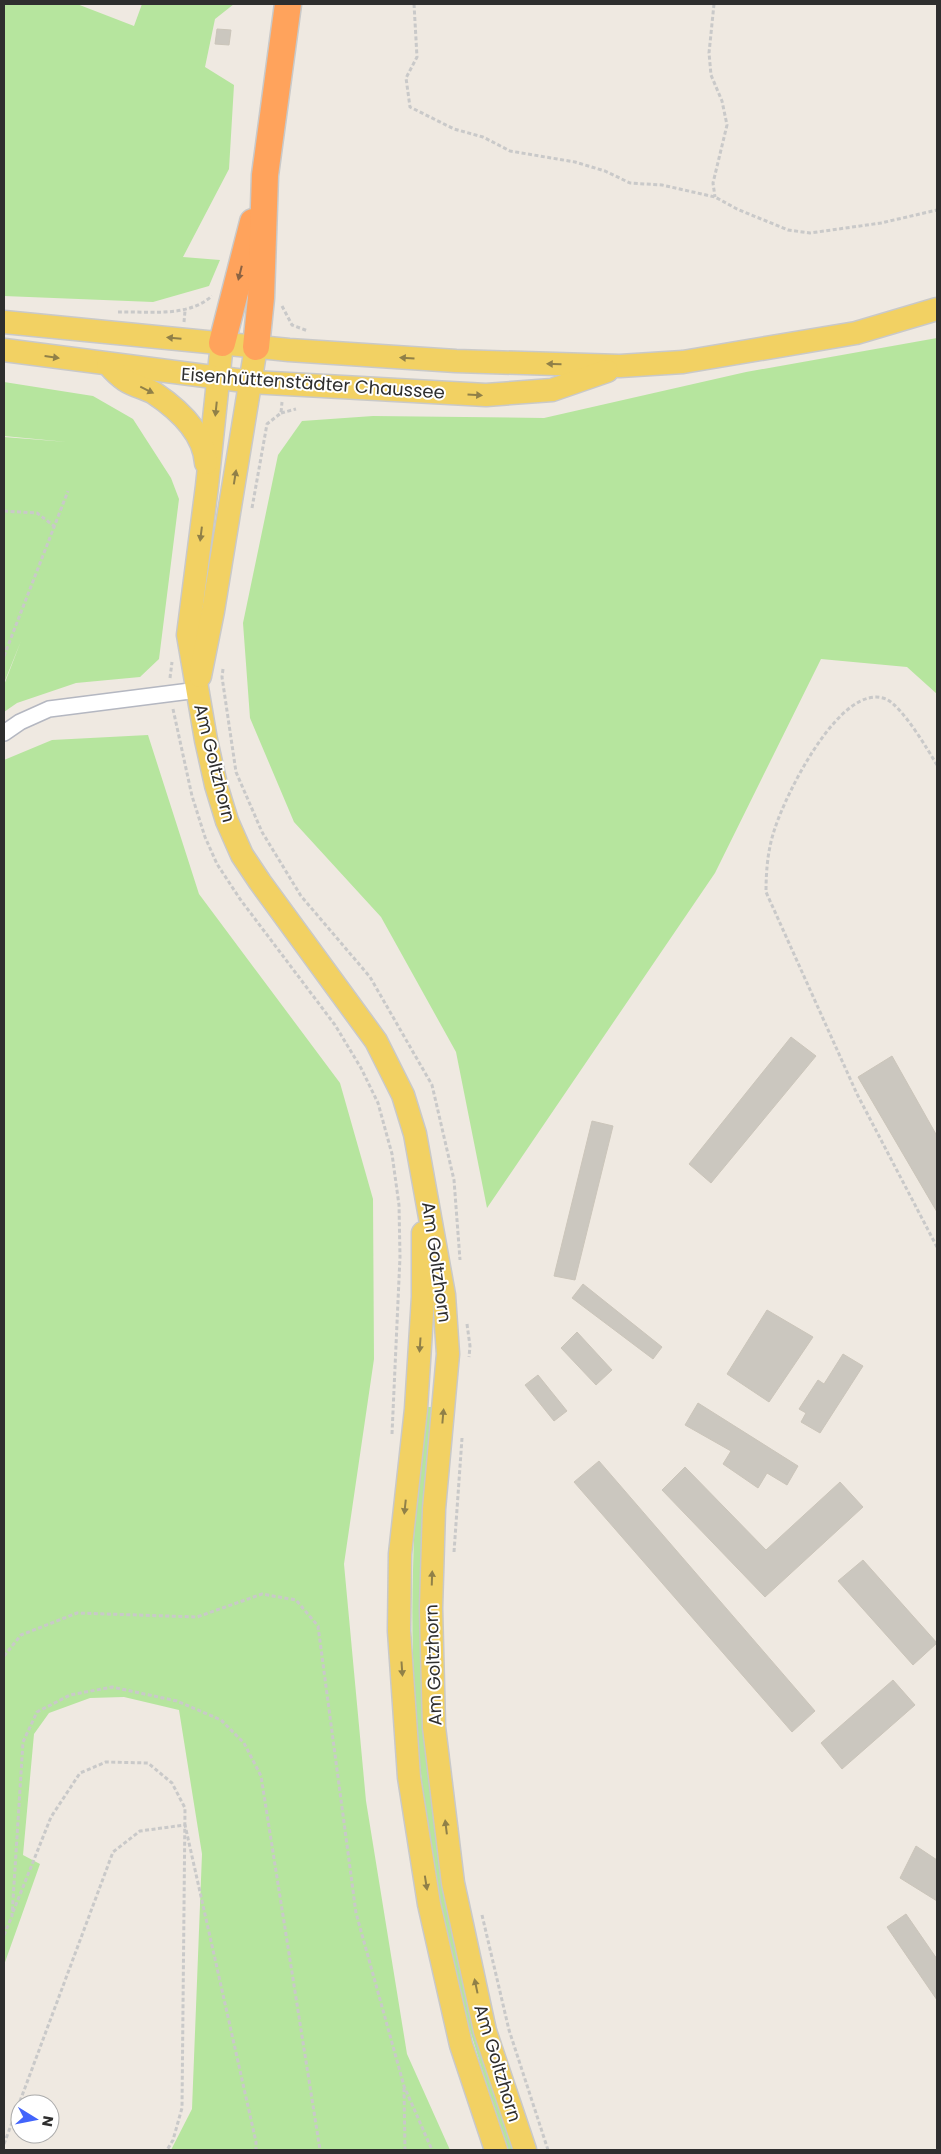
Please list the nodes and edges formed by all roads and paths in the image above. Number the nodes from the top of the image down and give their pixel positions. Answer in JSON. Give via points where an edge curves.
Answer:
{"nodes":[{"id":1,"x":288,"y":4,"type":"edge"},
{"id":2,"x":414,"y":4,"type":"edge"},
{"id":3,"x":714,"y":4,"type":"edge"},
{"id":4,"x":265,"y":175,"type":"junction"},
{"id":5,"x":715,"y":197,"type":"junction"},
{"id":6,"x":937,"y":210,"type":"edge"},
{"id":7,"x":234,"y":294,"type":"junction"},
{"id":8,"x":262,"y":298,"type":"junction"},
{"id":9,"x":937,"y":309,"type":"edge"},
{"id":10,"x":185,"y":311,"type":"dead end"},
{"id":11,"x":4,"y":322,"type":"edge"},
{"id":12,"x":292,"y":325,"type":"junction"},
{"id":13,"x":315,"y":333,"type":"dead end"},
{"id":14,"x":222,"y":343,"type":"junction"},
{"id":15,"x":256,"y":347,"type":"junction"},
{"id":16,"x":4,"y":350,"type":"edge"},
{"id":17,"x":289,"y":350,"type":"junction"},
{"id":18,"x":107,"y":364,"type":"junction"},
{"id":19,"x":620,"y":366,"type":"junction"},
{"id":20,"x":219,"y":379,"type":"junction"},
{"id":21,"x":252,"y":382,"type":"junction"},
{"id":22,"x":285,"y":385,"type":"junction"},
{"id":23,"x":296,"y":409,"type":"dead end"},
{"id":24,"x":281,"y":413,"type":"junction"},
{"id":25,"x":207,"y":486,"type":"junction"},
{"id":26,"x":68,"y":492,"type":"dead end"},
{"id":27,"x":4,"y":511,"type":"edge"},
{"id":28,"x":250,"y":518,"type":"dead end"},
{"id":29,"x":54,"y":526,"type":"junction"},
{"id":30,"x":4,"y":656,"type":"edge"},
{"id":31,"x":224,"y":660,"type":"dead end"},
{"id":32,"x":198,"y":690,"type":"junction"},
{"id":33,"x":170,"y":694,"type":"junction"},
{"id":34,"x":4,"y":733,"type":"edge"},
{"id":35,"x":937,"y":765,"type":"edge"},
{"id":36,"x":423,"y":1172,"type":"junction"},
{"id":37,"x":937,"y":1247,"type":"edge"},
{"id":38,"x":460,"y":1264,"type":"dead end"},
{"id":39,"x":467,"y":1319,"type":"dead end"},
{"id":40,"x":468,"y":1364,"type":"dead end"},
{"id":41,"x":392,"y":1436,"type":"dead end"},
{"id":42,"x":462,"y":1436,"type":"dead end"},
{"id":43,"x":454,"y":1560,"type":"dead end"},
{"id":44,"x":4,"y":1656,"type":"edge"},
{"id":45,"x":185,"y":1825,"type":"junction"},
{"id":46,"x":480,"y":1909,"type":"dead end"},
{"id":47,"x":12,"y":1916,"type":"junction"},
{"id":48,"x":4,"y":1928,"type":"edge"},
{"id":49,"x":4,"y":1935,"type":"edge"},
{"id":50,"x":404,"y":2086,"type":"junction"},
{"id":51,"x":4,"y":2144,"type":"edge"},
{"id":52,"x":167,"y":2150,"type":"edge"},
{"id":53,"x":256,"y":2150,"type":"edge"},
{"id":54,"x":320,"y":2150,"type":"edge"},
{"id":55,"x":405,"y":2150,"type":"edge"},
{"id":56,"x":432,"y":2150,"type":"edge"},
{"id":57,"x":496,"y":2150,"type":"edge"},
{"id":58,"x":525,"y":2150,"type":"edge"},
{"id":59,"x":548,"y":2150,"type":"edge"}],
"edges":[{"from":1,"to":4,"type":"highway"},
{"from":2,"to":5,"type":"path","via":[[417,57],[406,78],[410,108],[510,151],[575,162],[606,171],[630,183],[662,185]]},
{"from":3,"to":5,"type":"path","via":[[709,53],[711,75],[722,101],[727,125],[713,183]]},
{"from":4,"to":7,"type":"highway","one_way":true},
{"from":4,"to":8,"type":"highway"},
{"from":5,"to":6,"type":"path","via":[[788,230],[810,232],[881,223]]},
{"from":7,"to":10,"type":"path","via":[[218,291],[203,304]]},
{"from":7,"to":14,"type":"highway"},
{"from":8,"to":12,"type":"path","via":[[279,300]]},
{"from":8,"to":15,"type":"highway"},
{"from":9,"to":19,"type":"main road","name":"Eisenhüttenstädter Chaussee","via":[[856,333],[684,362]]},
{"from":14,"to":11,"type":"main road","name":"Eisenhüttenstädter Chaussee","one_way":true},
{"from":12,"to":13,"type":"path"},
{"from":12,"to":17,"type":"path"},
{"from":14,"to":15,"type":"main road","name":"Eisenhüttenstädter Chaussee"},
{"from":14,"to":20,"type":"main road","name":"Am Goltzhorn"},
{"from":15,"to":17,"type":"main road","name":"Eisenhüttenstädter Chaussee"},
{"from":15,"to":21,"type":"main road","name":"Am Goltzhorn"},
{"from":16,"to":18,"type":"main road","name":"Eisenhüttenstädter Chaussee","one_way":true},
{"from":19,"to":17,"type":"main road","name":"Eisenhüttenstädter Chaussee","one_way":true,"via":[[456,361]]},
{"from":18,"to":20,"type":"main road","name":"Eisenhüttenstädter Chaussee"},
{"from":18,"to":25,"type":"main road","one_way":true,"via":[[126,381],[161,399],[197,434],[205,454]]},
{"from":22,"to":19,"type":"main road","name":"Eisenhüttenstädter Chaussee","one_way":true,"via":[[486,395],[552,390]]},
{"from":20,"to":21,"type":"main road","name":"Eisenhüttenstädter Chaussee"},
{"from":20,"to":25,"type":"main road","name":"Am Goltzhorn","one_way":true},
{"from":21,"to":22,"type":"main road","name":"Eisenhüttenstädter Chaussee"},
{"from":32,"to":21,"type":"main road","name":"Am Goltzhorn","one_way":true},
{"from":22,"to":24,"type":"path"},
{"from":23,"to":24,"type":"path"},
{"from":24,"to":28,"type":"path","via":[[267,424]]},
{"from":25,"to":32,"type":"main road","name":"Am Goltzhorn","one_way":true,"via":[[188,635]]},
{"from":26,"to":29,"type":"path"},
{"from":27,"to":29,"type":"path","via":[[37,513]]},
{"from":29,"to":30,"type":"path"},
{"from":31,"to":38,"type":"path","via":[[222,677],[236,772],[262,832],[302,896],[370,977],[432,1085],[454,1180]]},
{"from":32,"to":33,"type":"street"},
{"from":32,"to":36,"type":"main road","name":"Am Goltzhorn","via":[[216,785],[242,855],[376,1041],[403,1095]]},
{"from":33,"to":34,"type":"street","via":[[50,709]]},
{"from":33,"to":41,"type":"path","via":[[192,796],[217,864],[335,1025],[378,1103],[392,1154],[399,1205],[400,1257]]},
{"from":35,"to":37,"type":"path","via":[[910,722],[888,700],[872,697],[856,702],[823,734],[803,765],[774,828],[766,867],[766,892],[853,1086]]},
{"from":36,"to":57,"type":"main road","name":"Am Goltzhorn","one_way":true,"via":[[423,1297],[416,1409],[400,1554],[399,1631],[408,1767],[429,1904],[461,2045]]},
{"from":58,"to":36,"type":"main road","name":"Am Goltzhorn","one_way":true,"via":[[485,2031],[453,1883],[434,1727],[430,1608],[434,1509],[448,1354],[444,1295]]},
{"from":39,"to":40,"type":"path"},
{"from":42,"to":43,"type":"path"},
{"from":44,"to":50,"type":"path","via":[[21,1635],[76,1612],[197,1617],[262,1594],[296,1600],[318,1626],[356,1913]]},
{"from":45,"to":47,"type":"path","via":[[185,1808],[172,1783],[148,1763],[106,1762],[80,1774],[51,1817]]},
{"from":45,"to":51,"type":"path","via":[[140,1831],[113,1852]]},
{"from":45,"to":52,"type":"path","via":[[182,2108],[174,2140]]},
{"from":45,"to":53,"type":"path"},
{"from":46,"to":59,"type":"path","via":[[509,2030]]},
{"from":47,"to":48,"type":"path"},
{"from":47,"to":49,"type":"path"},
{"from":47,"to":54,"type":"path","via":[[24,1742],[37,1712],[70,1695],[112,1687],[177,1701],[222,1720],[244,1743],[261,1776]]},
{"from":50,"to":55,"type":"path"},
{"from":50,"to":56,"type":"path"}]}
